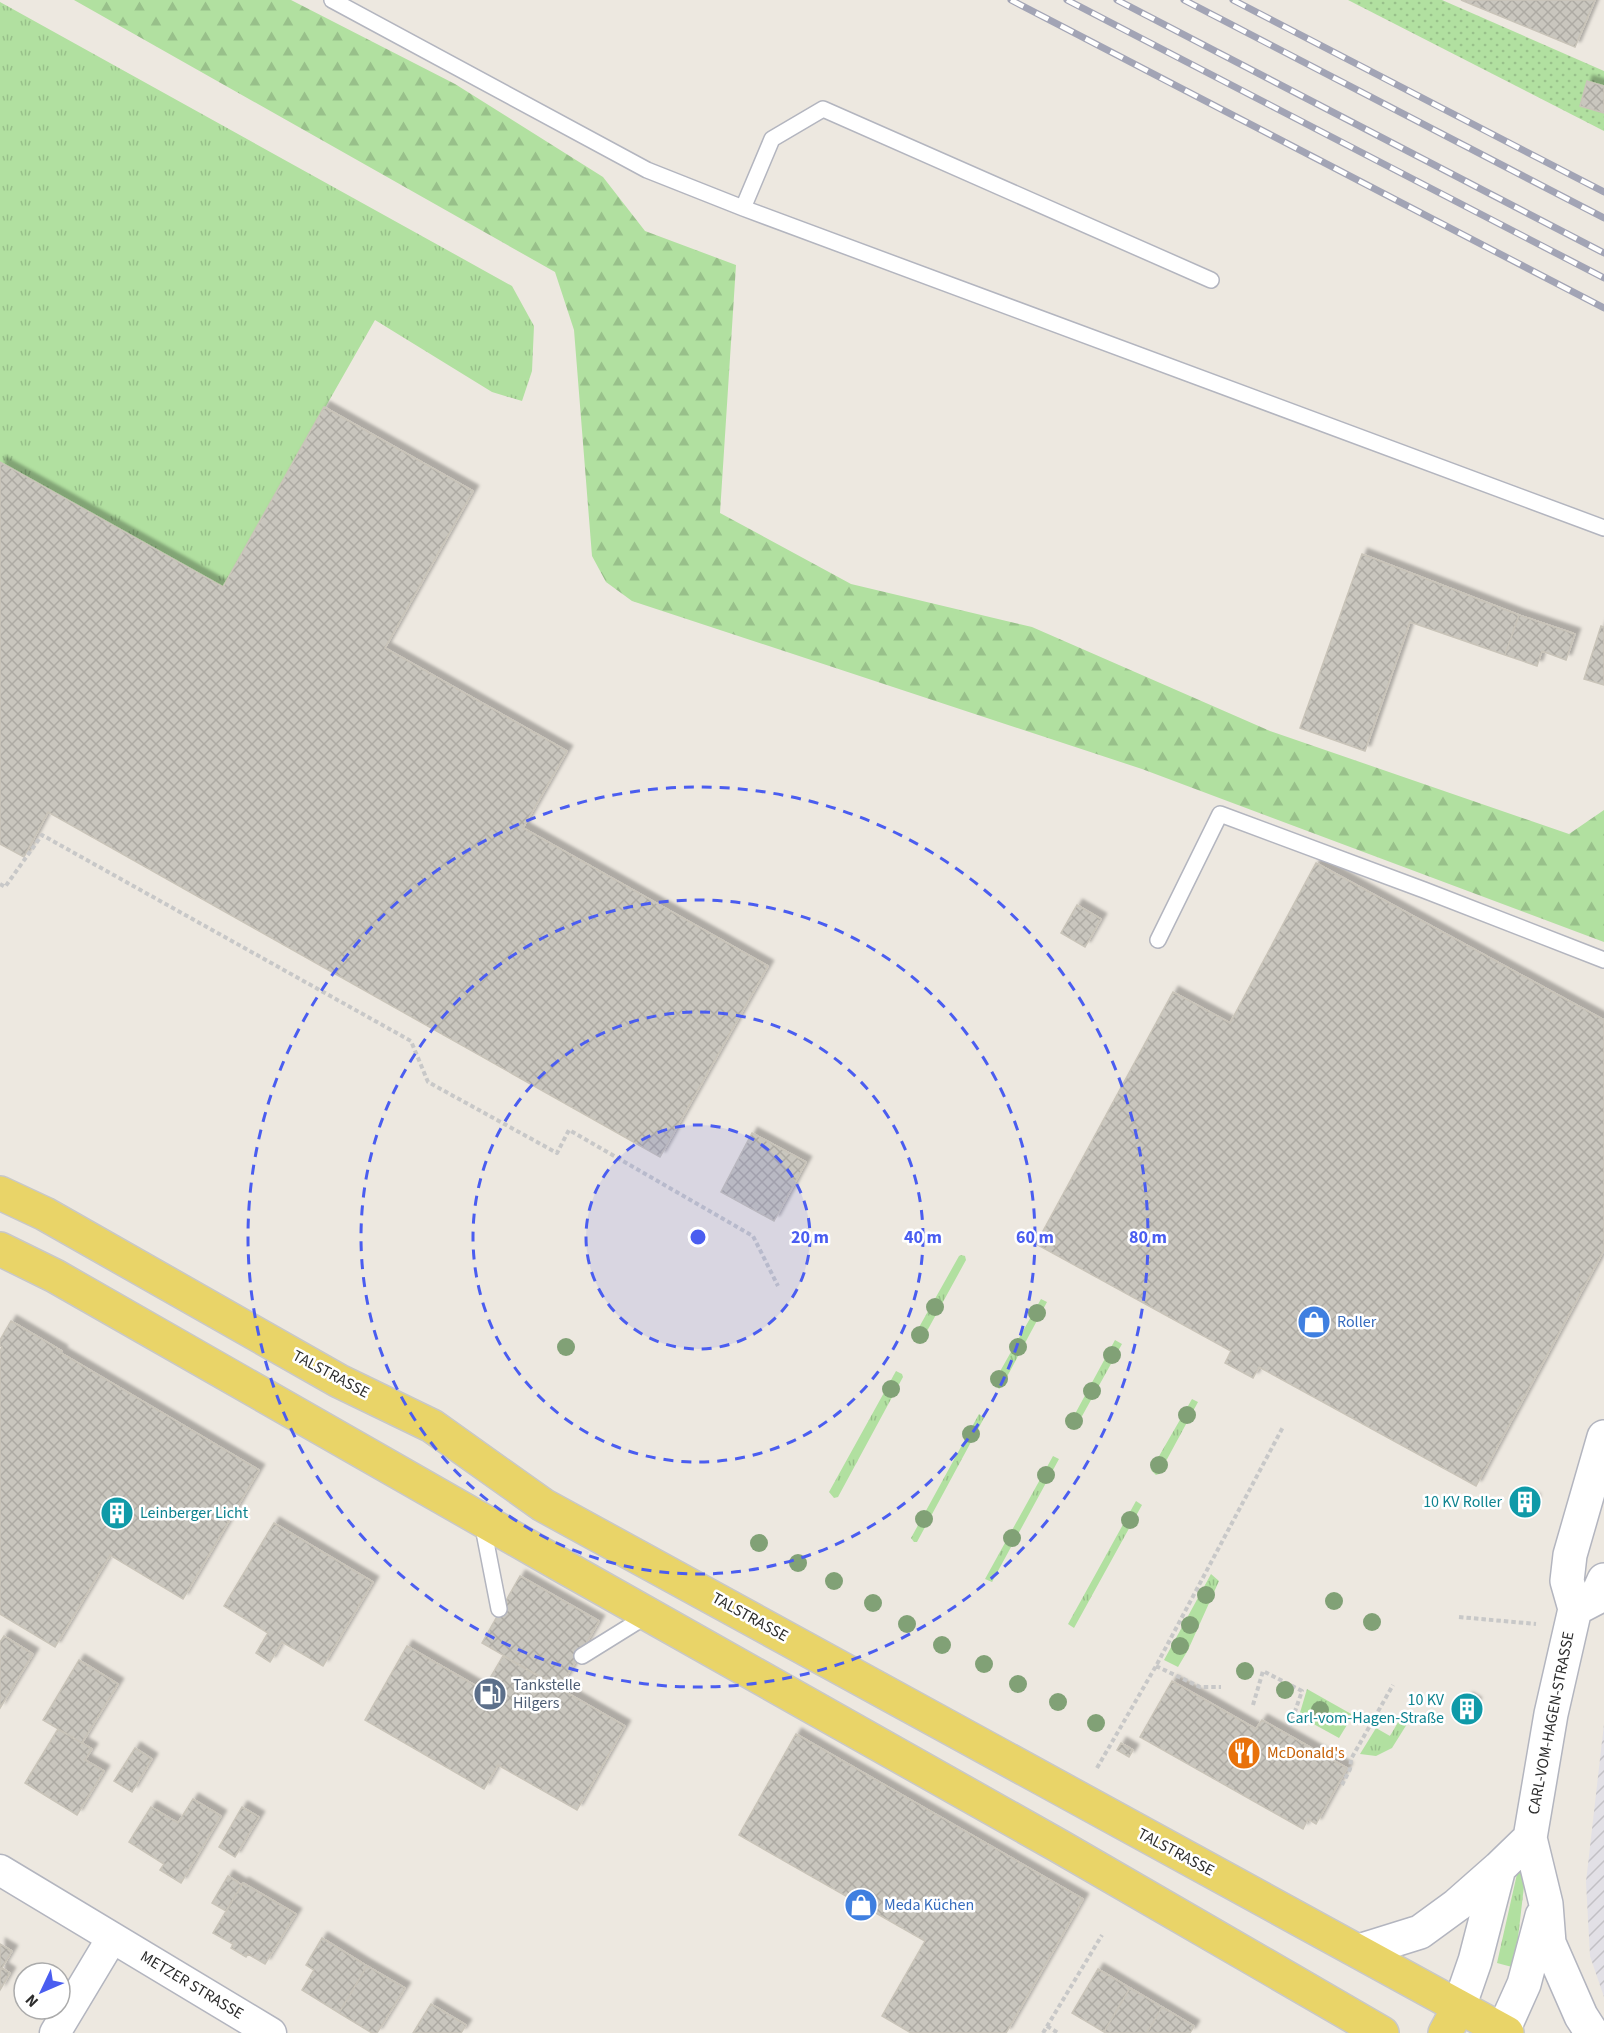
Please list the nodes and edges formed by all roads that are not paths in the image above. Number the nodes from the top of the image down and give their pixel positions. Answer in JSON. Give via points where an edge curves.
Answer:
{"nodes":[{"id":1,"x":332,"y":0,"type":"edge"},
{"id":2,"x":743,"y":208,"type":"junction"},
{"id":3,"x":1211,"y":280,"type":"dead end"},
{"id":4,"x":1604,"y":528,"type":"edge"},
{"id":5,"x":1158,"y":940,"type":"dead end"},
{"id":6,"x":1604,"y":960,"type":"edge"},
{"id":7,"x":0,"y":1193,"type":"edge"},
{"id":8,"x":0,"y":1249,"type":"edge"},
{"id":9,"x":1604,"y":1437,"type":"edge"},
{"id":10,"x":481,"y":1519,"type":"junction"},
{"id":11,"x":1604,"y":1580,"type":"edge"},
{"id":12,"x":499,"y":1609,"type":"dead end"},
{"id":13,"x":649,"y":1614,"type":"junction"},
{"id":14,"x":1572,"y":1618,"type":"junction"},
{"id":15,"x":582,"y":1656,"type":"dead end"},
{"id":16,"x":1530,"y":1838,"type":"junction"},
{"id":17,"x":1499,"y":1868,"type":"junction"},
{"id":18,"x":0,"y":1870,"type":"edge"},
{"id":19,"x":1546,"y":1904,"type":"junction"},
{"id":20,"x":112,"y":1938,"type":"junction"},
{"id":21,"x":1359,"y":1951,"type":"junction"},
{"id":22,"x":1452,"y":2020,"type":"edge"},
{"id":23,"x":1504,"y":2032,"type":"edge"},
{"id":24,"x":55,"y":2033,"type":"edge"},
{"id":25,"x":271,"y":2033,"type":"edge"},
{"id":26,"x":1382,"y":2033,"type":"edge"},
{"id":27,"x":1592,"y":2033,"type":"edge"}],
"edges":[{"from":1,"to":2,"type":"lane","via":[[647,170]]},
{"from":2,"to":3,"type":"lane","via":[[772,139],[823,109]]},
{"from":2,"to":4,"type":"lane"},
{"from":5,"to":6,"type":"lane","via":[[1220,814]]},
{"from":7,"to":21,"type":"main road","name":"TALSTRASSE","via":[[45,1214],[339,1381],[432,1426],[543,1504]]},
{"from":8,"to":10,"type":"main road","via":[[55,1276]]},
{"from":9,"to":14,"type":"street","name":"CARL-VOM-HAGEN-STRASSE","via":[[1570,1555],[1567,1581]]},
{"from":10,"to":12,"type":"lane"},
{"from":10,"to":13,"type":"main road"},
{"from":11,"to":14,"type":"street","name":"CARL-VOM-HAGEN-STRASSE","via":[[1596,1598]]},
{"from":13,"to":15,"type":"lane"},
{"from":13,"to":26,"type":"main road"},
{"from":14,"to":16,"type":"street","name":"CARL-VOM-HAGEN-STRASSE"},
{"from":16,"to":17,"type":"street","name":"CARL-VOM-HAGEN-STRASSE"},
{"from":16,"to":19,"type":"street","name":"CARL-VOM-HAGEN-STRASSE"},
{"from":17,"to":21,"type":"street","name":"CARL-VOM-HAGEN-STRASSE","via":[[1420,1932]]},
{"from":17,"to":22,"type":"street","via":[[1474,1961]]},
{"from":18,"to":20,"type":"street","name":"METZER STRASSE"},
{"from":19,"to":23,"type":"street","name":"CARL-VOM-HAGEN-STRASSE","via":[[1524,1983]]},
{"from":19,"to":27,"type":"street","via":[[1549,1944]]},
{"from":20,"to":24,"type":"street"},
{"from":20,"to":25,"type":"street","name":"METZER STRASSE"},
{"from":21,"to":22,"type":"main road","name":"TALSTRASSE"},
{"from":22,"to":23,"type":"main road","name":"TALSTRASSE"}]}
